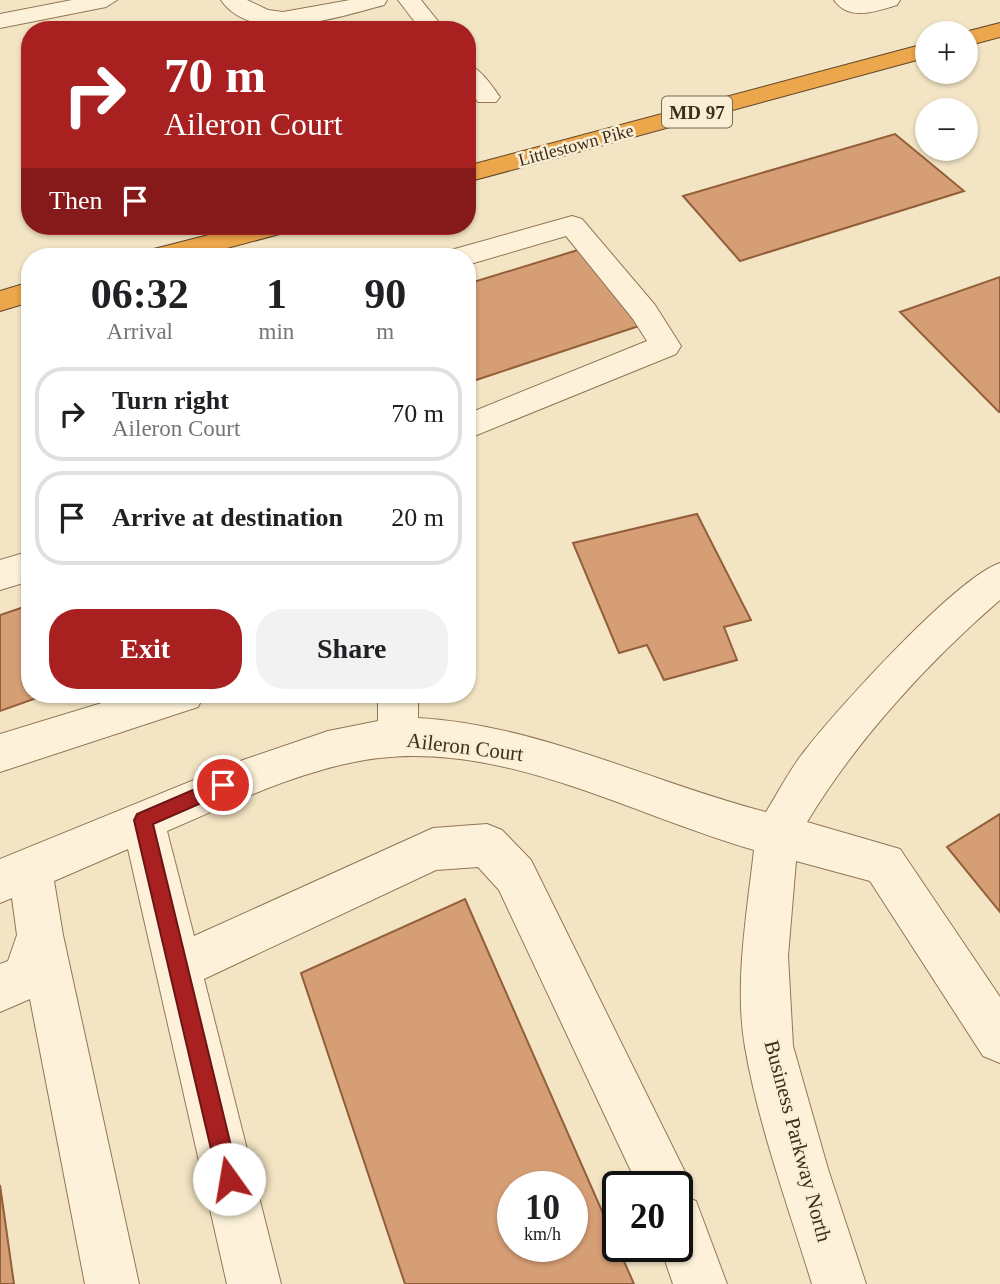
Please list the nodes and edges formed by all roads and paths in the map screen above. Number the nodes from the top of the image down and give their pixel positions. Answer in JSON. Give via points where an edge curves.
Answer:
{"nodes":[{"id":1,"x":106,"y":0,"type":"edge"},
{"id":2,"x":232,"y":0,"type":"edge"},
{"id":3,"x":376,"y":0,"type":"edge"},
{"id":4,"x":409,"y":0,"type":"edge"},
{"id":5,"x":845,"y":0,"type":"edge"},
{"id":6,"x":888,"y":0,"type":"edge"},
{"id":7,"x":0,"y":21,"type":"edge"},
{"id":8,"x":426,"y":21,"type":"edge"},
{"id":9,"x":1000,"y":30,"type":"edge"},
{"id":10,"x":978,"y":36,"type":"edge"},
{"id":11,"x":915,"y":53,"type":"edge"},
{"id":12,"x":476,"y":83,"type":"edge"},
{"id":13,"x":487,"y":97,"type":"dead end"},
{"id":14,"x":476,"y":172,"type":"edge"},
{"id":15,"x":243,"y":235,"type":"edge"},
{"id":16,"x":194,"y":248,"type":"edge"},
{"id":17,"x":476,"y":253,"type":"edge"},
{"id":18,"x":21,"y":294,"type":"edge"},
{"id":19,"x":0,"y":300,"type":"edge"},
{"id":20,"x":476,"y":423,"type":"edge"},
{"id":21,"x":21,"y":569,"type":"edge"},
{"id":22,"x":0,"y":575,"type":"edge"},
{"id":23,"x":1000,"y":578,"type":"edge"},
{"id":24,"x":159,"y":703,"type":"edge"},
{"id":25,"x":398,"y":703,"type":"edge"},
{"id":26,"x":398,"y":739,"type":"junction"},
{"id":27,"x":0,"y":753,"type":"edge"},
{"id":28,"x":143,"y":820,"type":"junction"},
{"id":29,"x":776,"y":833,"type":"junction"},
{"id":30,"x":15,"y":875,"type":"edge"},
{"id":31,"x":40,"y":935,"type":"junction"},
{"id":32,"x":178,"y":967,"type":"junction"},
{"id":33,"x":0,"y":988,"type":"edge"},
{"id":34,"x":1000,"y":1040,"type":"edge"},
{"id":35,"x":657,"y":1171,"type":"edge"},
{"id":36,"x":691,"y":1262,"type":"edge"},
{"id":37,"x":112,"y":1284,"type":"edge"},
{"id":38,"x":254,"y":1284,"type":"edge"},
{"id":39,"x":699,"y":1284,"type":"edge"},
{"id":40,"x":839,"y":1284,"type":"edge"}],
"edges":[{"from":1,"to":7,"type":"street"},
{"from":2,"to":3,"type":"street","via":[[260,17],[298,19]]},
{"from":4,"to":8,"type":"street"},
{"from":5,"to":6,"type":"street","via":[[863,8]]},
{"from":9,"to":10,"type":"highway"},
{"from":11,"to":14,"type":"highway","name":"Littlestown Pike","number":"MD 97"},
{"from":12,"to":13,"type":"street"},
{"from":15,"to":16,"type":"highway"},
{"from":17,"to":20,"type":"street","via":[[572,225],[645,312],[665,345]]},
{"from":18,"to":19,"type":"highway"},
{"from":21,"to":22,"type":"street"},
{"from":23,"to":29,"type":"street","name":"Business Parkway North","via":[[878,696],[820,763]]},
{"from":24,"to":27,"type":"street"},
{"from":25,"to":26,"type":"street"},
{"from":26,"to":28,"type":"street","name":"Aileron Court","via":[[322,752],[223,785]]},
{"from":26,"to":29,"type":"street","name":"Aileron Court","via":[[501,747],[559,763],[677,807]]},
{"from":28,"to":30,"type":"street","name":"Aileron Court"},
{"from":28,"to":32,"type":"street"},
{"from":29,"to":34,"type":"street","name":"Aileron Court","via":[[884,864]]},
{"from":29,"to":40,"type":"street","name":"Business Parkway North","via":[[765,956],[769,1046]]},
{"from":30,"to":31,"type":"street"},
{"from":31,"to":33,"type":"street","via":[[25,978]]},
{"from":31,"to":37,"type":"street"},
{"from":32,"to":35,"type":"street","via":[[433,849],[487,845],[515,875]]},
{"from":32,"to":38,"type":"street"},
{"from":36,"to":39,"type":"street"}]}
